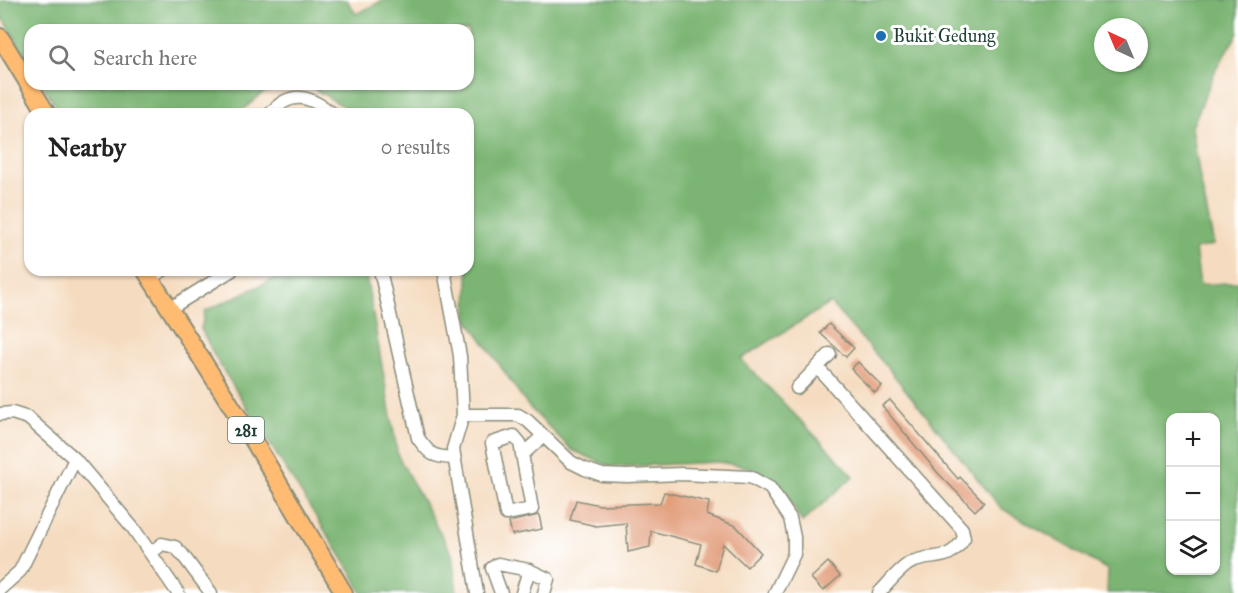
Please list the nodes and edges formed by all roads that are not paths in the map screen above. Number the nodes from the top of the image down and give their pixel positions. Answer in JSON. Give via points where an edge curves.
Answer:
{"nodes":[{"id":1,"x":0,"y":37,"type":"edge"},
{"id":2,"x":24,"y":76,"type":"edge"},
{"id":3,"x":32,"y":90,"type":"edge"},
{"id":4,"x":43,"y":108,"type":"edge"},
{"id":5,"x":276,"y":108,"type":"edge"},
{"id":6,"x":326,"y":108,"type":"edge"},
{"id":7,"x":154,"y":276,"type":"edge"},
{"id":8,"x":222,"y":276,"type":"edge"},
{"id":9,"x":381,"y":276,"type":"edge"},
{"id":10,"x":446,"y":276,"type":"edge"},
{"id":11,"x":168,"y":309,"type":"junction"},
{"id":12,"x":830,"y":354,"type":"dead end"},
{"id":13,"x":818,"y":368,"type":"junction"},
{"id":14,"x":797,"y":388,"type":"dead end"},
{"id":15,"x":0,"y":414,"type":"edge"},
{"id":16,"x":463,"y":415,"type":"junction"},
{"id":17,"x":543,"y":436,"type":"junction"},
{"id":18,"x":522,"y":455,"type":"junction"},
{"id":19,"x":454,"y":458,"type":"junction"},
{"id":20,"x":75,"y":459,"type":"junction"},
{"id":21,"x":151,"y":553,"type":"junction"},
{"id":22,"x":529,"y":570,"type":"junction"},
{"id":23,"x":496,"y":580,"type":"junction"},
{"id":24,"x":476,"y":588,"type":"edge"},
{"id":25,"x":0,"y":589,"type":"edge"},
{"id":26,"x":178,"y":593,"type":"edge"},
{"id":27,"x":211,"y":593,"type":"edge"},
{"id":28,"x":344,"y":593,"type":"edge"},
{"id":29,"x":501,"y":593,"type":"edge"},
{"id":30,"x":522,"y":593,"type":"edge"},
{"id":31,"x":544,"y":593,"type":"edge"},
{"id":32,"x":775,"y":593,"type":"edge"},
{"id":33,"x":879,"y":593,"type":"edge"}],
"edges":[{"from":1,"to":2,"type":"main road"},
{"from":3,"to":4,"type":"main road"},
{"from":5,"to":6,"type":"street","via":[[284,100],[301,96]]},
{"from":7,"to":11,"type":"main road","number":"281"},
{"from":8,"to":11,"type":"street"},
{"from":9,"to":19,"type":"street","via":[[418,438],[438,458]]},
{"from":10,"to":16,"type":"street","via":[[460,356]]},
{"from":11,"to":28,"type":"main road","number":"281","via":[[253,440]]},
{"from":12,"to":13,"type":"street"},
{"from":13,"to":14,"type":"street"},
{"from":13,"to":33,"type":"street","via":[[962,529],[964,538],[948,555],[907,564]]},
{"from":15,"to":20,"type":"street","via":[[28,418]]},
{"from":16,"to":17,"type":"street","via":[[518,415]]},
{"from":16,"to":19,"type":"street","via":[[453,448]]},
{"from":17,"to":18,"type":"street"},
{"from":17,"to":32,"type":"street","via":[[571,462],[602,474],[750,477],[770,488],[790,518],[794,537],[794,554]]},
{"from":18,"to":18,"type":"street","via":[[514,436],[492,443],[506,514],[532,509]]},
{"from":19,"to":24,"type":"street"},
{"from":20,"to":21,"type":"street"},
{"from":20,"to":25,"type":"street","via":[[20,571]]},
{"from":21,"to":26,"type":"street"},
{"from":21,"to":27,"type":"street","via":[[162,544],[174,547]]},
{"from":22,"to":23,"type":"street","via":[[498,564],[492,568]]},
{"from":22,"to":30,"type":"street"},
{"from":22,"to":31,"type":"street","via":[[548,579]]},
{"from":23,"to":24,"type":"street"},
{"from":23,"to":29,"type":"street"}]}
